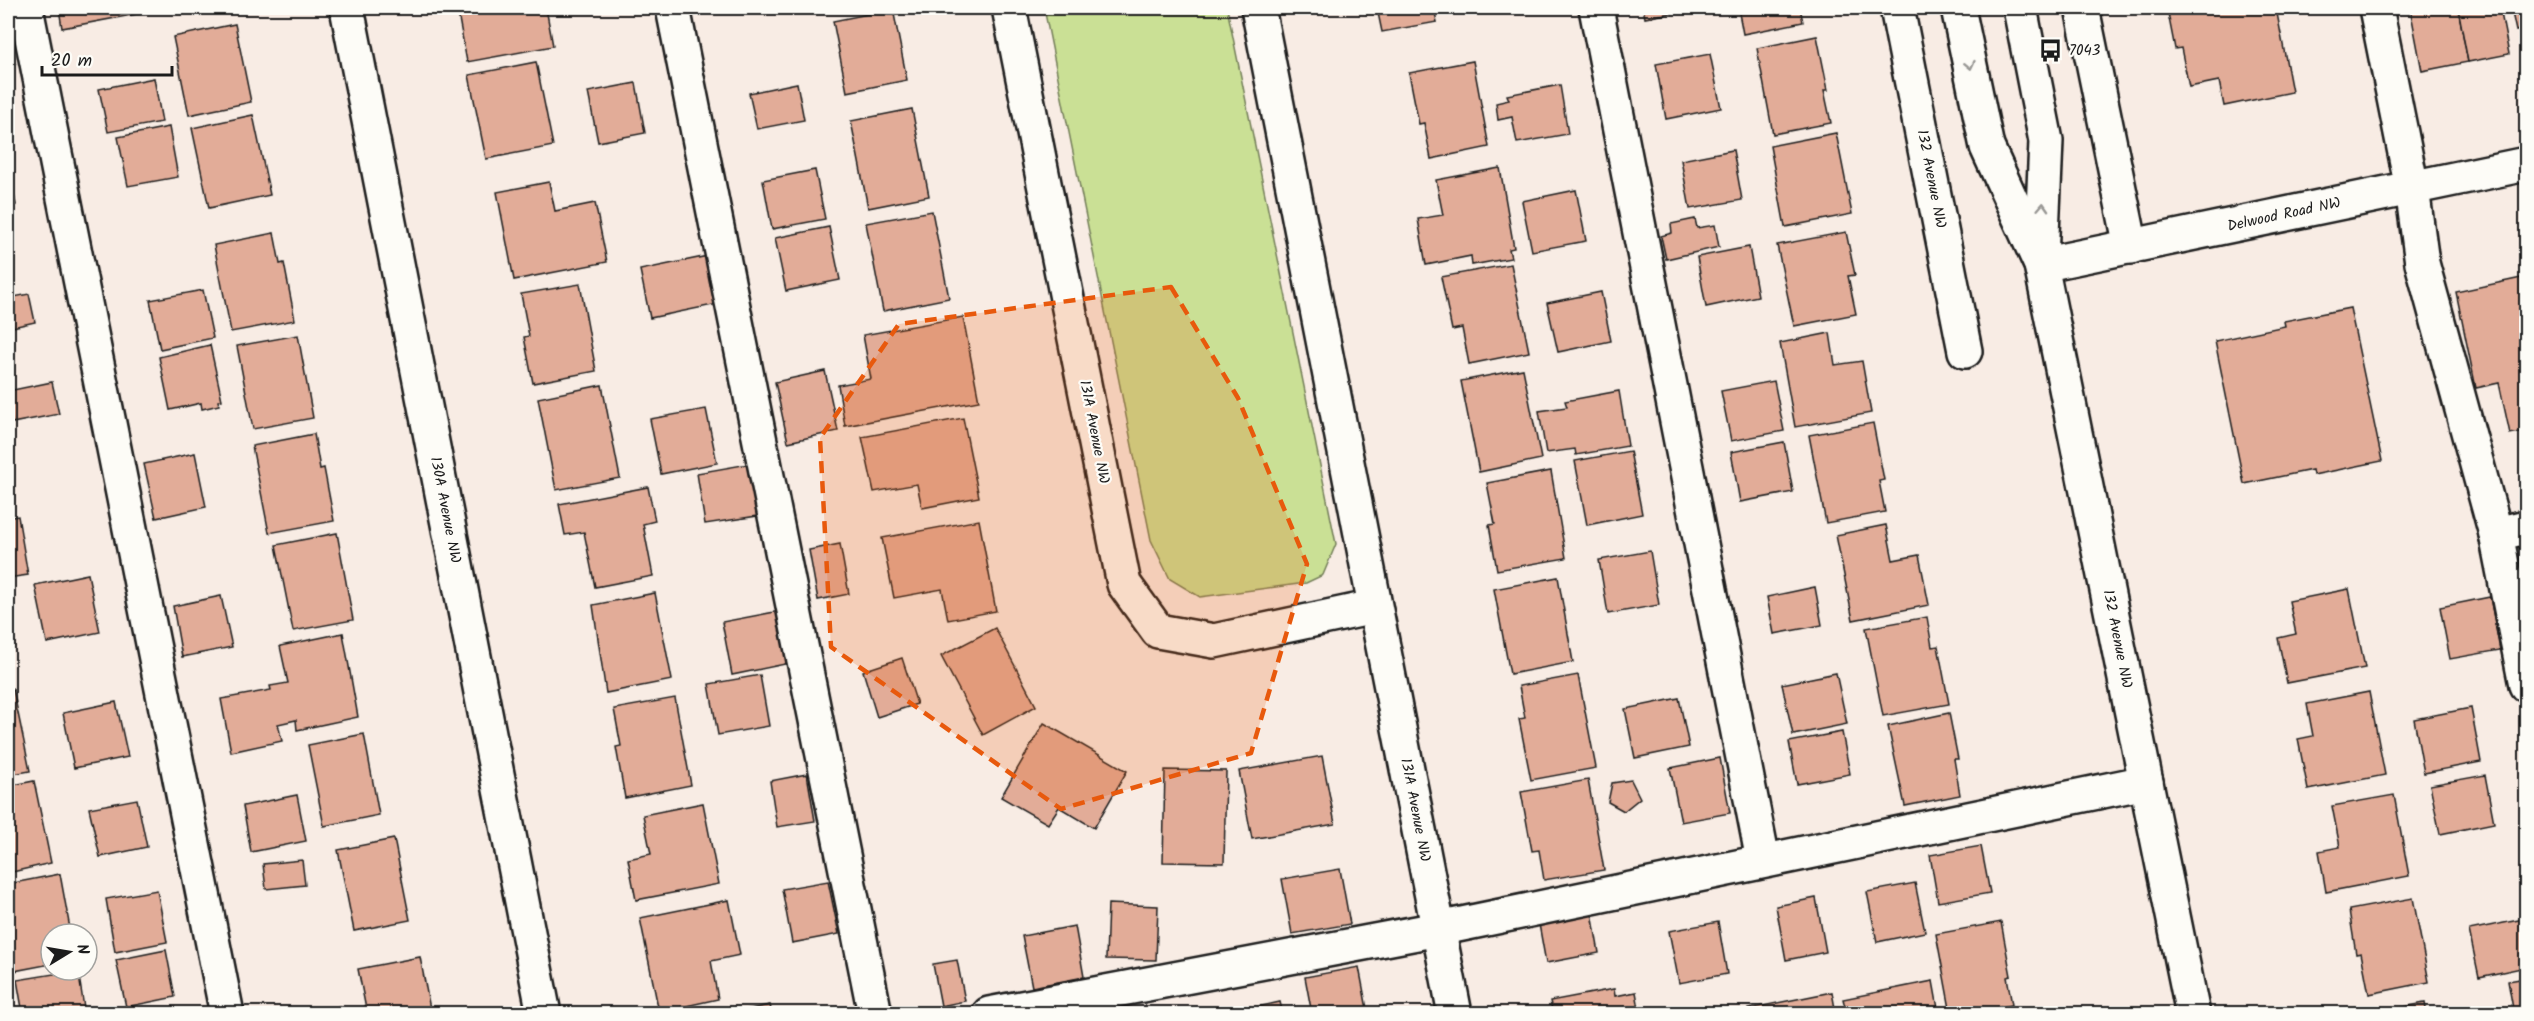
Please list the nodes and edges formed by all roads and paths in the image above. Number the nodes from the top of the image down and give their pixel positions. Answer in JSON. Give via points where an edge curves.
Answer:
{"nodes":[{"id":1,"x":26,"y":8,"type":"edge"},
{"id":2,"x":347,"y":8,"type":"edge"},
{"id":3,"x":673,"y":8,"type":"edge"},
{"id":4,"x":1009,"y":8,"type":"edge"},
{"id":5,"x":1258,"y":8,"type":"edge"},
{"id":6,"x":1596,"y":8,"type":"edge"},
{"id":7,"x":1897,"y":8,"type":"edge"},
{"id":8,"x":1958,"y":8,"type":"edge"},
{"id":9,"x":2020,"y":8,"type":"edge"},
{"id":10,"x":2082,"y":8,"type":"edge"},
{"id":11,"x":2376,"y":8,"type":"edge"},
{"id":12,"x":2526,"y":164,"type":"edge"},
{"id":13,"x":2412,"y":188,"type":"junction"},
{"id":14,"x":2131,"y":247,"type":"junction"},
{"id":15,"x":2041,"y":265,"type":"junction"},
{"id":16,"x":1965,"y":351,"type":"dead end"},
{"id":17,"x":2511,"y":530,"type":"edge"},
{"id":18,"x":1374,"y":607,"type":"junction"},
{"id":19,"x":2526,"y":685,"type":"edge"},
{"id":20,"x":2146,"y":782,"type":"junction"},
{"id":21,"x":1763,"y":860,"type":"junction"},
{"id":22,"x":1438,"y":929,"type":"junction"},
{"id":23,"x":227,"y":1014,"type":"edge"},
{"id":24,"x":544,"y":1014,"type":"edge"},
{"id":25,"x":875,"y":1014,"type":"edge"},
{"id":26,"x":989,"y":1014,"type":"edge"},
{"id":27,"x":1455,"y":1014,"type":"edge"},
{"id":28,"x":2193,"y":1014,"type":"edge"}],
"edges":[{"from":1,"to":23,"type":"street"},
{"from":2,"to":24,"type":"street","name":"130A Avenue NW"},
{"from":3,"to":25,"type":"street"},
{"from":4,"to":18,"type":"street","name":"131A Avenue NW","via":[[1124,584],[1158,631],[1214,641]]},
{"from":5,"to":18,"type":"street","name":"131A Avenue NW"},
{"from":6,"to":21,"type":"street"},
{"from":7,"to":16,"type":"street","name":"132 Avenue NW"},
{"from":8,"to":15,"type":"street","name":"132 Avenue NW","one_way":true,"via":[[1987,147]]},
{"from":15,"to":9,"type":"street","name":"132 Avenue NW","one_way":true,"via":[[2046,141]]},
{"from":10,"to":14,"type":"street"},
{"from":11,"to":13,"type":"street"},
{"from":12,"to":13,"type":"street","name":"Delwood Road NW"},
{"from":13,"to":14,"type":"street","name":"Delwood Road NW"},
{"from":13,"to":17,"type":"street","via":[[2422,263]]},
{"from":14,"to":15,"type":"street","name":"Delwood Road NW"},
{"from":15,"to":20,"type":"street","name":"132 Avenue NW"},
{"from":17,"to":19,"type":"street"},
{"from":18,"to":22,"type":"street","name":"131A Avenue NW"},
{"from":20,"to":21,"type":"street"},
{"from":20,"to":28,"type":"street","name":"132 Avenue NW"},
{"from":21,"to":22,"type":"street"},
{"from":22,"to":26,"type":"street"},
{"from":22,"to":27,"type":"street","name":"131A Avenue NW"}]}
